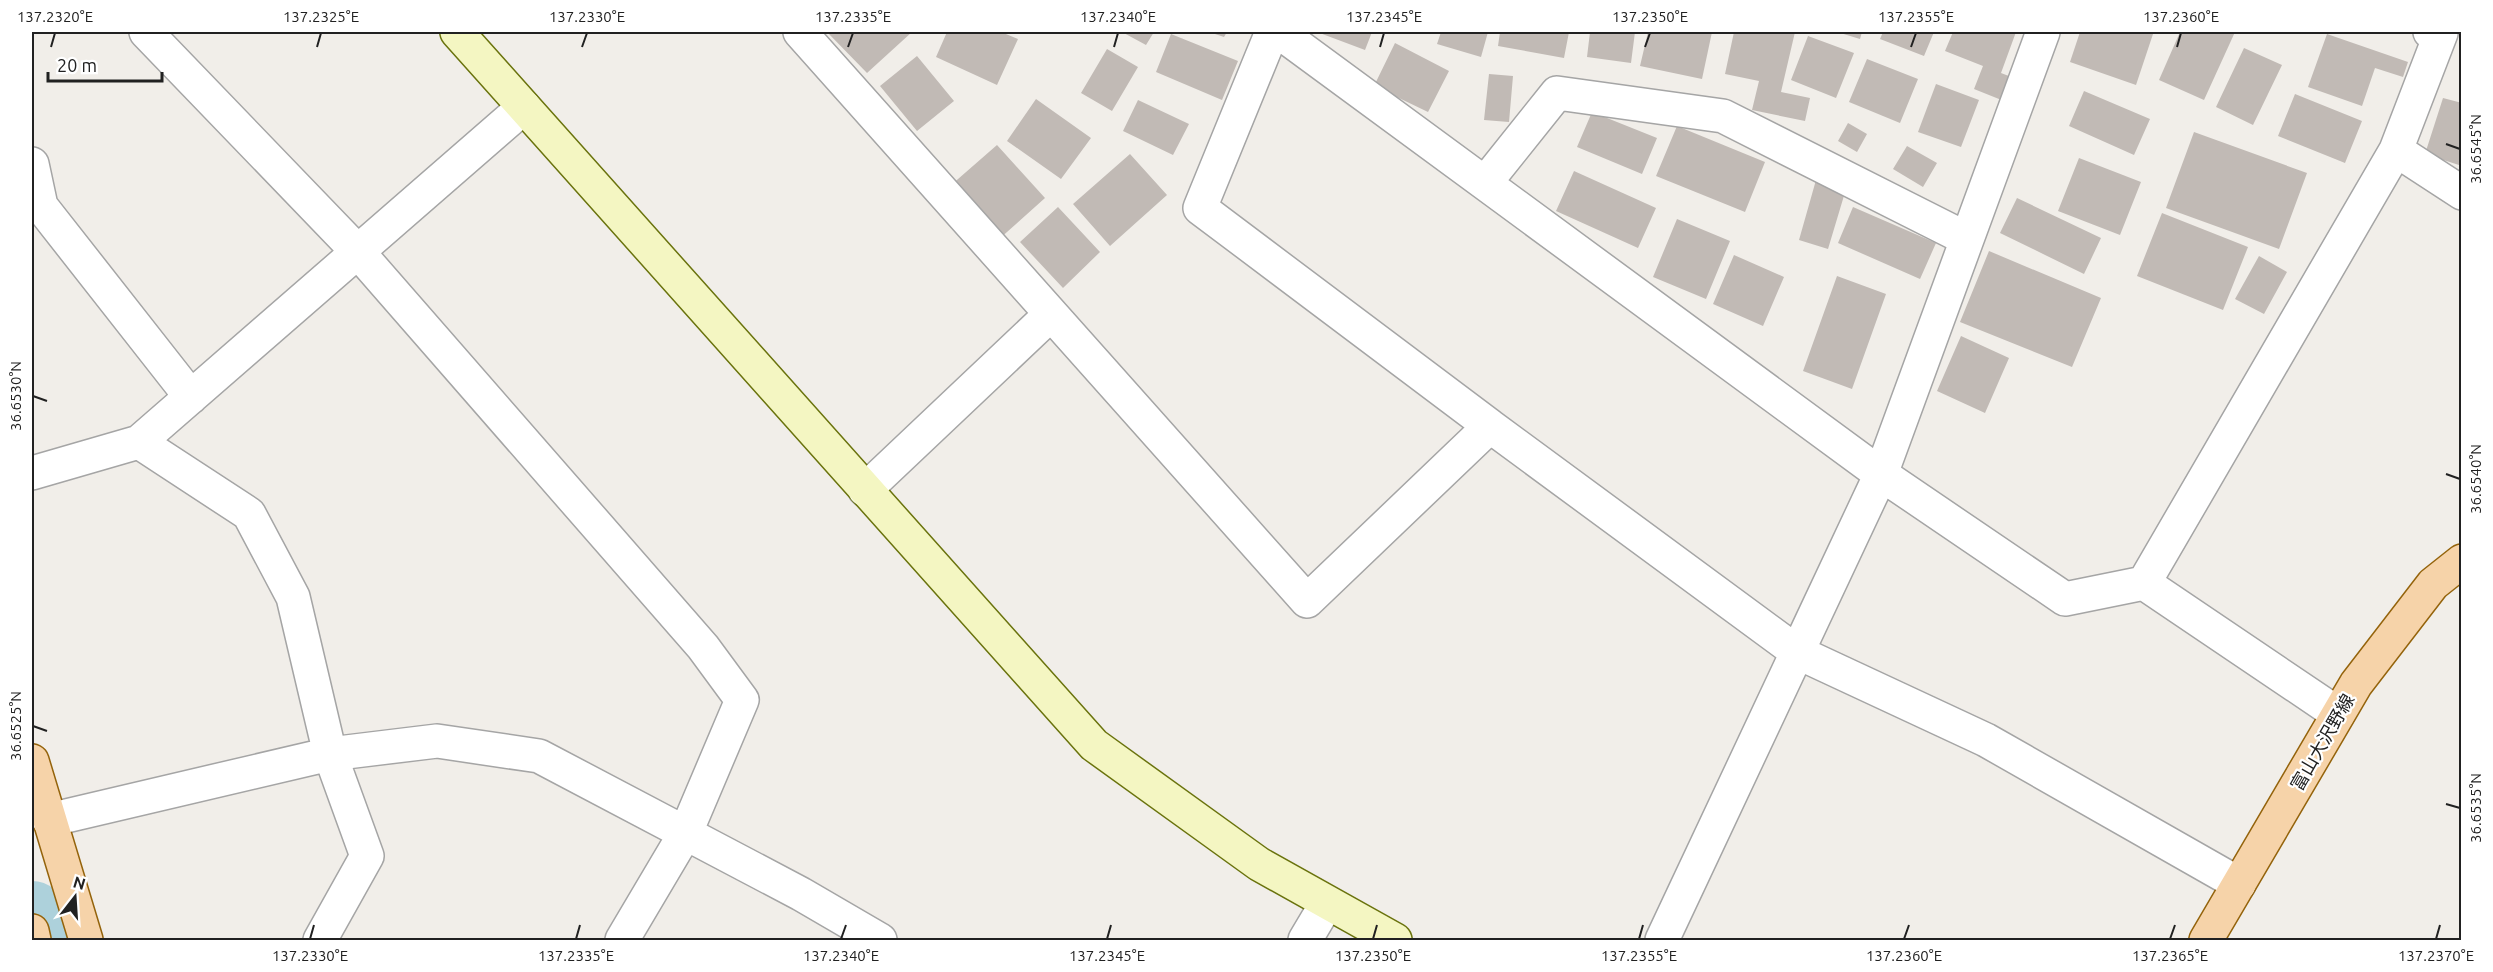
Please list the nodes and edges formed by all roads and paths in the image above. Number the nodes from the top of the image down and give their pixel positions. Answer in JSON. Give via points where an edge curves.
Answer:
{"nodes":[{"id":1,"x":146,"y":32,"type":"edge"},
{"id":2,"x":457,"y":32,"type":"edge"},
{"id":3,"x":800,"y":32,"type":"edge"},
{"id":4,"x":1272,"y":32,"type":"edge"},
{"id":5,"x":1279,"y":32,"type":"edge"},
{"id":6,"x":2043,"y":32,"type":"edge"},
{"id":7,"x":2430,"y":32,"type":"edge"},
{"id":8,"x":524,"y":107,"type":"junction"},
{"id":9,"x":2396,"y":150,"type":"junction"},
{"id":10,"x":32,"y":164,"type":"edge"},
{"id":11,"x":1485,"y":183,"type":"junction"},
{"id":12,"x":2462,"y":193,"type":"edge"},
{"id":13,"x":1967,"y":239,"type":"junction"},
{"id":14,"x":358,"y":252,"type":"junction"},
{"id":15,"x":1051,"y":314,"type":"junction"},
{"id":16,"x":191,"y":397,"type":"junction"},
{"id":17,"x":1490,"y":426,"type":"junction"},
{"id":18,"x":139,"y":442,"type":"junction"},
{"id":19,"x":32,"y":473,"type":"edge"},
{"id":20,"x":1881,"y":474,"type":"junction"},
{"id":21,"x":865,"y":490,"type":"junction"},
{"id":22,"x":2462,"y":561,"type":"edge"},
{"id":23,"x":2144,"y":583,"type":"junction"},
{"id":24,"x":1797,"y":652,"type":"junction"},
{"id":25,"x":2338,"y":714,"type":"junction"},
{"id":26,"x":330,"y":754,"type":"junction"},
{"id":27,"x":32,"y":761,"type":"edge"},
{"id":28,"x":49,"y":820,"type":"junction"},
{"id":29,"x":686,"y":832,"type":"junction"},
{"id":30,"x":2239,"y":884,"type":"junction"},
{"id":31,"x":1327,"y":903,"type":"junction"},
{"id":32,"x":81,"y":926,"type":"edge"},
{"id":33,"x":32,"y":931,"type":"edge"},
{"id":34,"x":34,"y":940,"type":"edge"},
{"id":35,"x":320,"y":940,"type":"edge"},
{"id":36,"x":622,"y":940,"type":"edge"},
{"id":37,"x":880,"y":940,"type":"edge"},
{"id":38,"x":1305,"y":940,"type":"edge"},
{"id":39,"x":1395,"y":940,"type":"edge"},
{"id":40,"x":1662,"y":940,"type":"edge"},
{"id":41,"x":2206,"y":940,"type":"edge"}],
"edges":[{"from":1,"to":14,"type":"street"},
{"from":2,"to":8,"type":"street"},
{"from":3,"to":15,"type":"street"},
{"from":4,"to":17,"type":"street","via":[[1200,207]]},
{"from":5,"to":11,"type":"street"},
{"from":6,"to":13,"type":"street"},
{"from":7,"to":9,"type":"street","via":[[2441,33]]},
{"from":8,"to":14,"type":"street"},
{"from":8,"to":21,"type":"street"},
{"from":9,"to":12,"type":"street"},
{"from":9,"to":23,"type":"street"},
{"from":10,"to":16,"type":"street","via":[[41,206]]},
{"from":11,"to":13,"type":"street","via":[[1557,93],[1723,116]]},
{"from":11,"to":20,"type":"street"},
{"from":13,"to":20,"type":"street"},
{"from":14,"to":16,"type":"street"},
{"from":14,"to":29,"type":"street","via":[[703,646],[742,700]]},
{"from":15,"to":17,"type":"street","via":[[1307,601]]},
{"from":15,"to":21,"type":"street"},
{"from":16,"to":18,"type":"street"},
{"from":17,"to":24,"type":"street"},
{"from":18,"to":19,"type":"street"},
{"from":18,"to":26,"type":"street","via":[[249,514],[293,597]]},
{"from":20,"to":23,"type":"street","via":[[2065,599]]},
{"from":20,"to":24,"type":"street"},
{"from":21,"to":31,"type":"street","via":[[1094,745],[1259,864]]},
{"from":22,"to":25,"type":"main road","name":"富山大沢野線","via":[[2433,584],[2356,684]]},
{"from":23,"to":25,"type":"street"},
{"from":24,"to":30,"type":"street","via":[[1986,740]]},
{"from":24,"to":40,"type":"street"},
{"from":25,"to":30,"type":"main road","name":"富山大沢野線"},
{"from":26,"to":28,"type":"street"},
{"from":26,"to":29,"type":"street","via":[[437,741],[539,756]]},
{"from":26,"to":35,"type":"street","via":[[367,856]]},
{"from":27,"to":28,"type":"main road"},
{"from":28,"to":32,"type":"main road"},
{"from":29,"to":36,"type":"street"},
{"from":29,"to":37,"type":"street"},
{"from":30,"to":41,"type":"main road","name":"富山大沢野線"},
{"from":31,"to":38,"type":"street"},
{"from":31,"to":39,"type":"street"},
{"from":33,"to":34,"type":"main road"}]}
